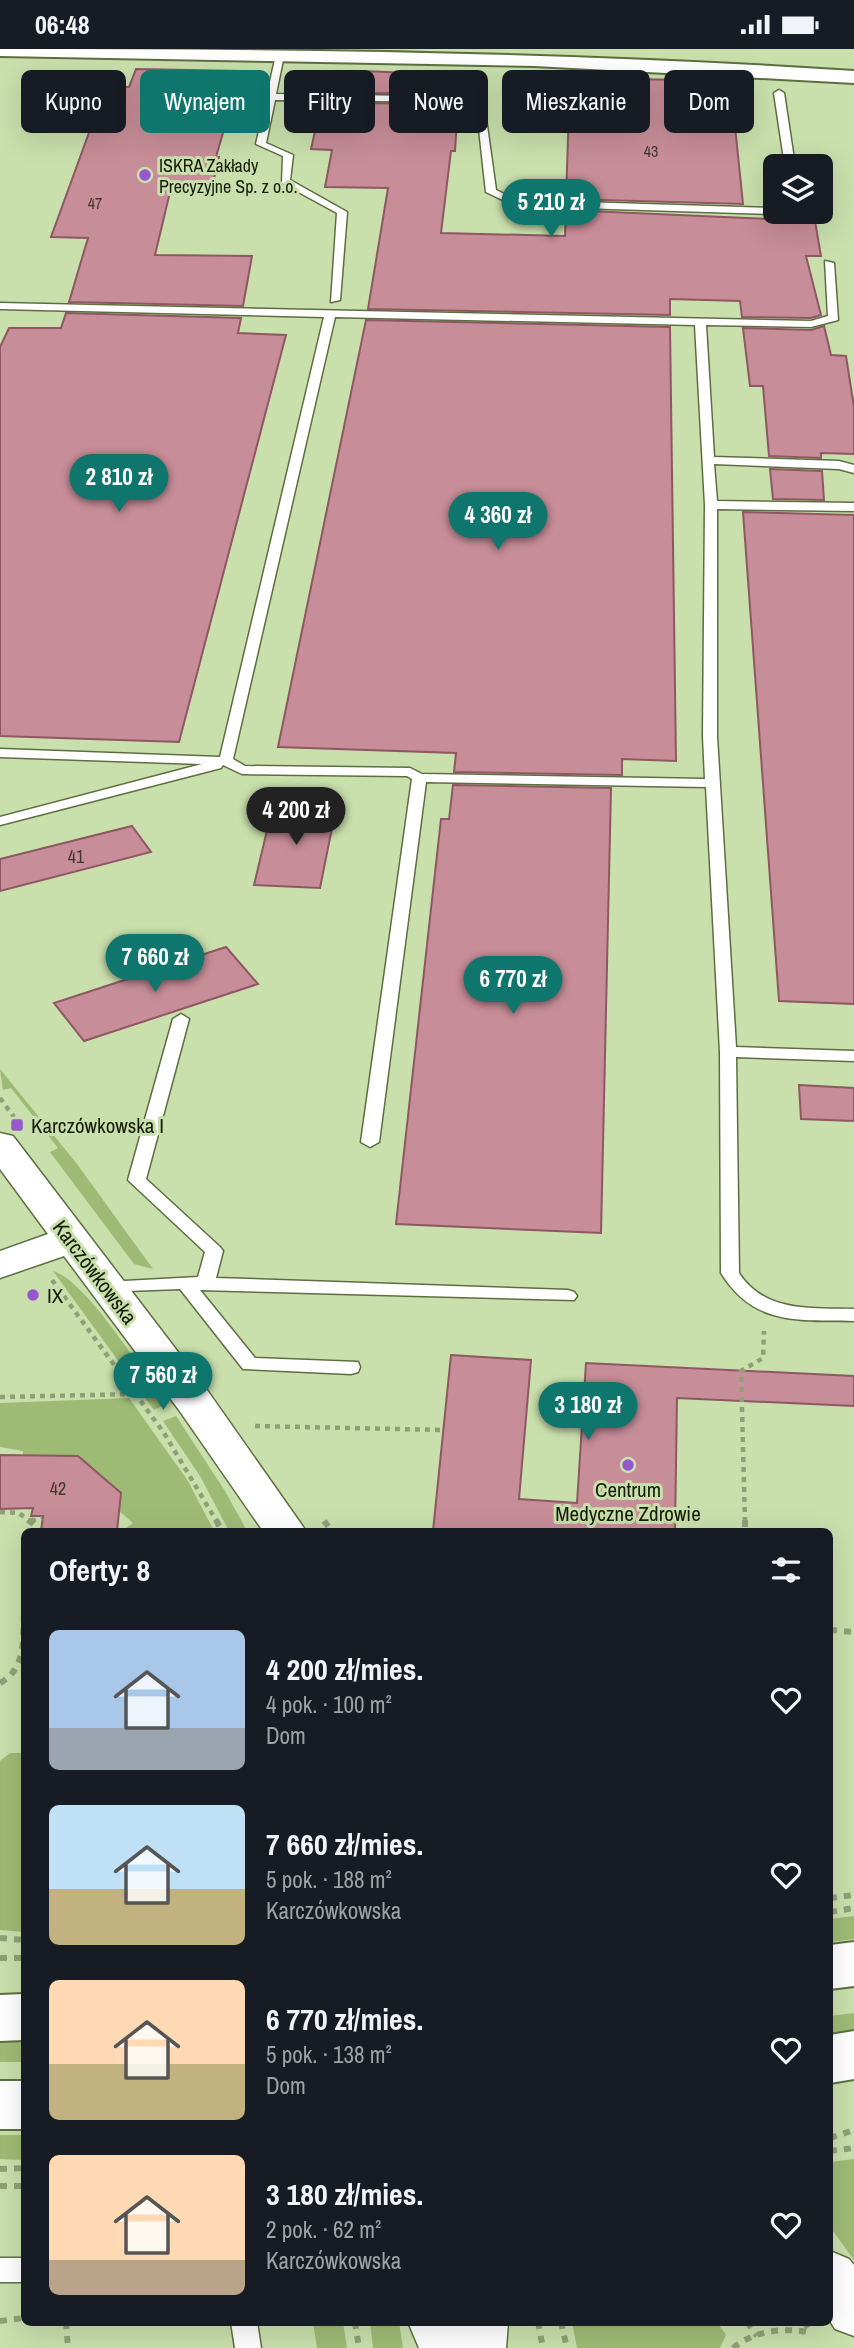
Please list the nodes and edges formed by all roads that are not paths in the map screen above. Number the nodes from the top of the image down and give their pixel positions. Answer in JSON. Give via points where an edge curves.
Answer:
{"nodes":[{"id":1,"x":0,"y":50,"type":"edge"},
{"id":2,"x":280,"y":55,"type":"junction"},
{"id":3,"x":854,"y":77,"type":"edge"},
{"id":4,"x":779,"y":93,"type":"dead end"},
{"id":5,"x":271,"y":97,"type":"junction"},
{"id":6,"x":788,"y":154,"type":"edge"},
{"id":7,"x":763,"y":211,"type":"edge"},
{"id":8,"x":829,"y":263,"type":"dead end"},
{"id":9,"x":0,"y":306,"type":"edge"},
{"id":10,"x":332,"y":307,"type":"junction"},
{"id":11,"x":700,"y":322,"type":"junction"},
{"id":12,"x":708,"y":460,"type":"junction"},
{"id":13,"x":854,"y":469,"type":"edge"},
{"id":14,"x":710,"y":505,"type":"junction"},
{"id":15,"x":854,"y":507,"type":"edge"},
{"id":16,"x":0,"y":753,"type":"edge"},
{"id":17,"x":226,"y":761,"type":"junction"},
{"id":18,"x":419,"y":778,"type":"junction"},
{"id":19,"x":713,"y":783,"type":"junction"},
{"id":20,"x":0,"y":821,"type":"edge"},
{"id":21,"x":181,"y":1019,"type":"dead end"},
{"id":22,"x":728,"y":1052,"type":"junction"},
{"id":23,"x":854,"y":1056,"type":"edge"},
{"id":24,"x":370,"y":1142,"type":"dead end"},
{"id":25,"x":0,"y":1144,"type":"edge"},
{"id":26,"x":71,"y":1240,"type":"junction"},
{"id":27,"x":0,"y":1265,"type":"edge"},
{"id":28,"x":185,"y":1283,"type":"junction"},
{"id":29,"x":205,"y":1284,"type":"junction"},
{"id":30,"x":106,"y":1288,"type":"junction"},
{"id":31,"x":568,"y":1296,"type":"dead end"},
{"id":32,"x":854,"y":1315,"type":"edge"},
{"id":33,"x":351,"y":1367,"type":"dead end"},
{"id":34,"x":277,"y":1521,"type":"edge"},
{"id":35,"x":854,"y":1964,"type":"edge"},
{"id":36,"x":833,"y":1967,"type":"edge"},
{"id":37,"x":21,"y":2017,"type":"edge"},
{"id":38,"x":0,"y":2018,"type":"edge"},
{"id":39,"x":854,"y":2055,"type":"edge"},
{"id":40,"x":833,"y":2058,"type":"edge"},
{"id":41,"x":0,"y":2105,"type":"edge"},
{"id":42,"x":21,"y":2105,"type":"edge"},
{"id":43,"x":0,"y":2270,"type":"edge"},
{"id":44,"x":21,"y":2270,"type":"edge"},
{"id":45,"x":245,"y":2326,"type":"edge"},
{"id":46,"x":437,"y":2326,"type":"edge"},
{"id":47,"x":481,"y":2326,"type":"edge"},
{"id":48,"x":248,"y":2348,"type":"edge"},
{"id":49,"x":447,"y":2348,"type":"edge"},
{"id":50,"x":478,"y":2348,"type":"edge"}],
"edges":[{"from":1,"to":2,"type":"street"},
{"from":2,"to":3,"type":"street","via":[[705,66]]},
{"from":2,"to":5,"type":"lane"},
{"from":4,"to":6,"type":"lane"},
{"from":5,"to":7,"type":"lane","via":[[480,99],[491,192],[515,203]]},
{"from":5,"to":10,"type":"lane","via":[[261,144],[288,155],[285,181],[342,212]]},
{"from":8,"to":11,"type":"lane","via":[[834,317],[811,324]]},
{"from":9,"to":10,"type":"lane"},
{"from":10,"to":11,"type":"lane"},
{"from":10,"to":17,"type":"lane"},
{"from":11,"to":12,"type":"lane"},
{"from":12,"to":13,"type":"lane"},
{"from":12,"to":14,"type":"lane"},
{"from":14,"to":15,"type":"lane"},
{"from":14,"to":19,"type":"lane"},
{"from":16,"to":17,"type":"lane"},
{"from":17,"to":18,"type":"lane","via":[[242,770],[410,772]]},
{"from":17,"to":20,"type":"lane"},
{"from":18,"to":19,"type":"lane"},
{"from":18,"to":24,"type":"lane"},
{"from":19,"to":22,"type":"lane"},
{"from":21,"to":29,"type":"lane","via":[[137,1180],[214,1251]]},
{"from":22,"to":23,"type":"lane"},
{"from":22,"to":32,"type":"lane","via":[[730,1273],[744,1295],[765,1308]]},
{"from":25,"to":26,"type":"street","name":"Karczówkowska"},
{"from":26,"to":27,"type":"street"},
{"from":26,"to":30,"type":"street","name":"Karczówkowska"},
{"from":28,"to":29,"type":"lane"},
{"from":28,"to":30,"type":"lane"},
{"from":28,"to":33,"type":"lane","via":[[250,1364]]},
{"from":29,"to":31,"type":"lane"},
{"from":30,"to":34,"type":"street","name":"Karczówkowska"},
{"from":35,"to":36,"type":"street"},
{"from":37,"to":38,"type":"street"},
{"from":39,"to":40,"type":"street"},
{"from":41,"to":42,"type":"street"},
{"from":43,"to":44,"type":"lane"},
{"from":45,"to":48,"type":"lane"},
{"from":46,"to":49,"type":"street"},
{"from":47,"to":50,"type":"street"}]}
